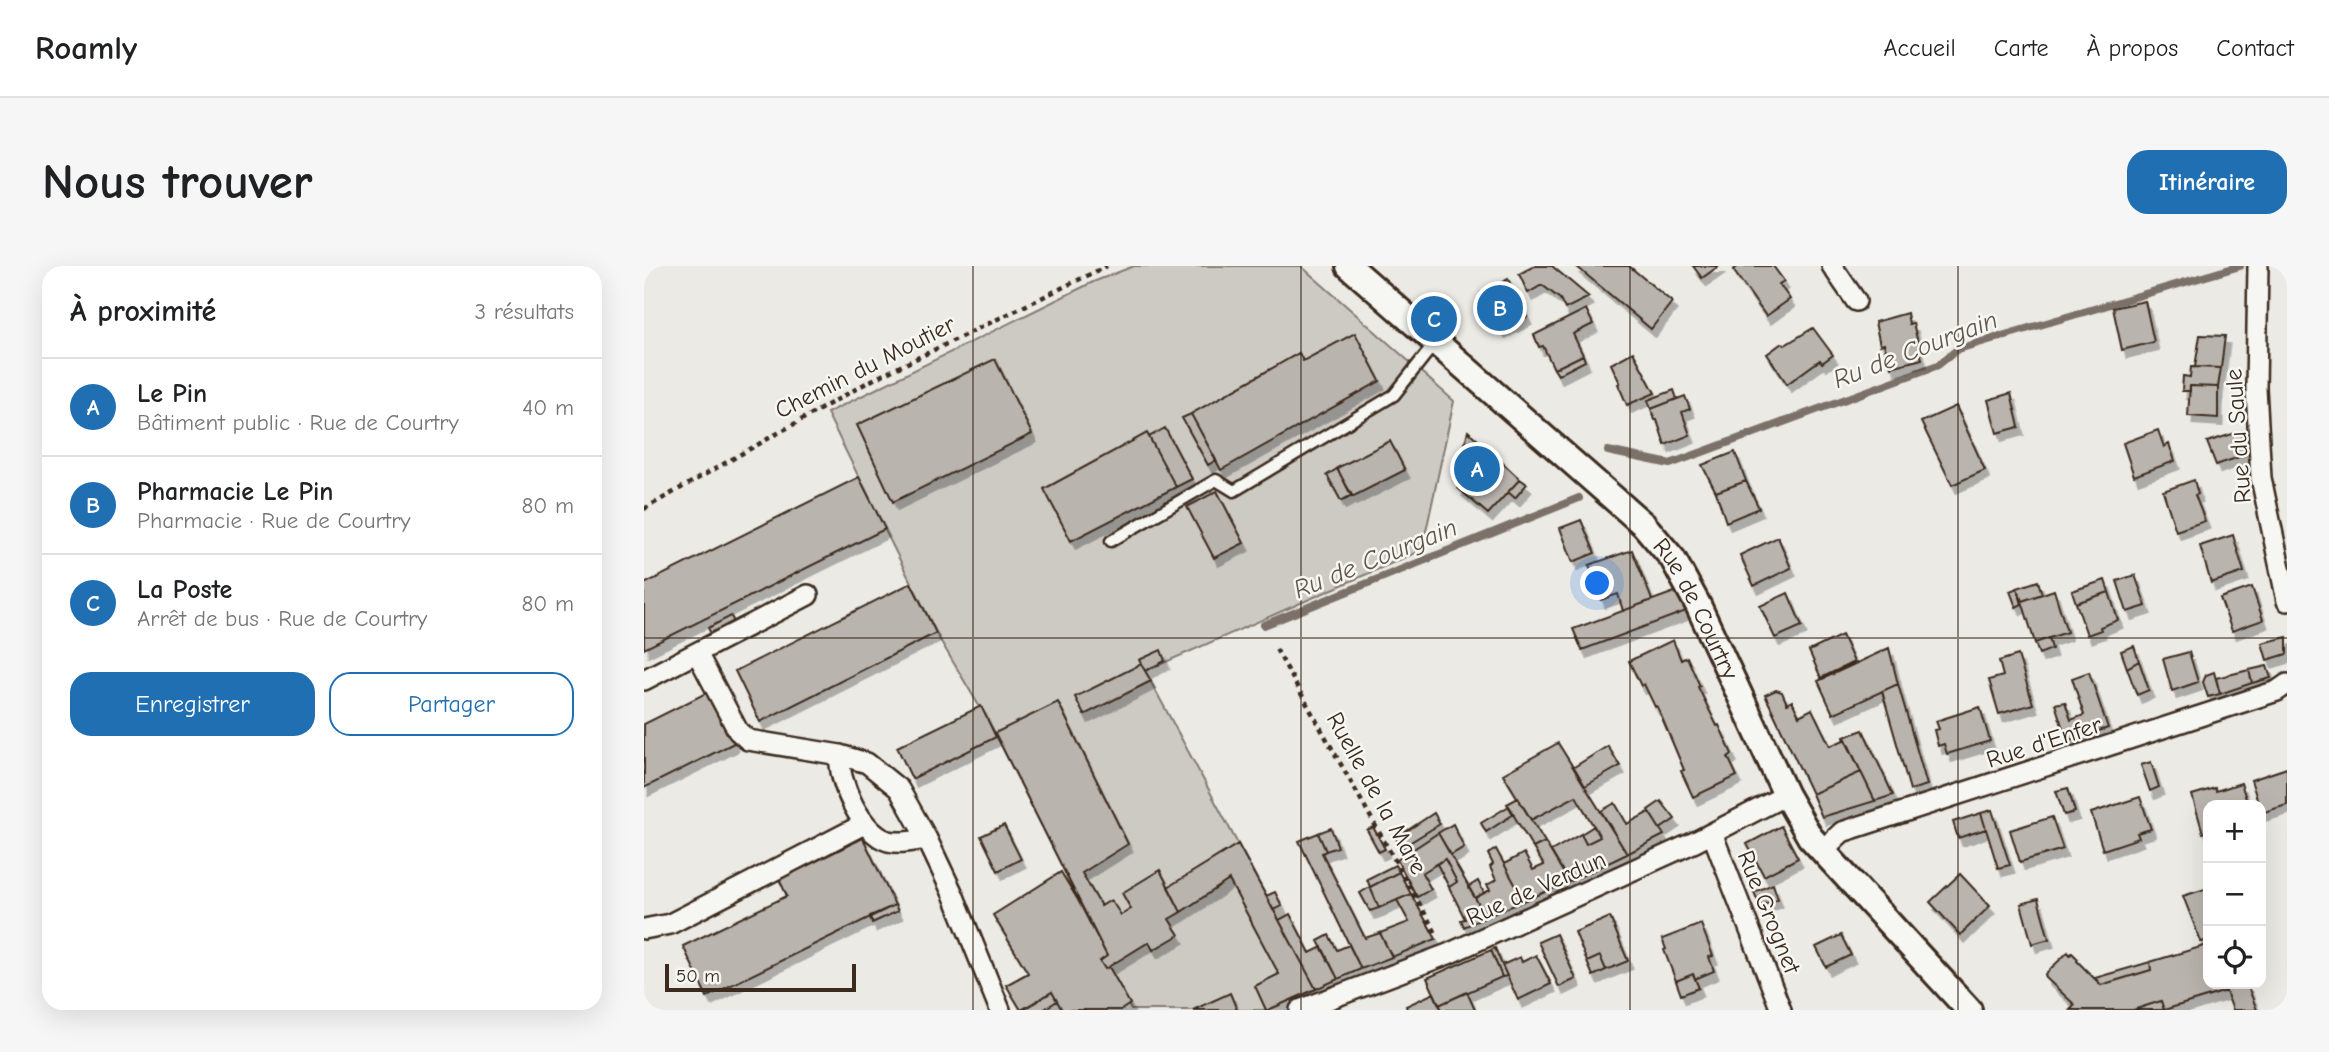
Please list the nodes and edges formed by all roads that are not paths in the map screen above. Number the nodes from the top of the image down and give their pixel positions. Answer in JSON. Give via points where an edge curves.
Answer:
{"nodes":[{"id":1,"x":1349,"y":266,"type":"edge"},
{"id":2,"x":1832,"y":266,"type":"edge"},
{"id":3,"x":2258,"y":266,"type":"edge"},
{"id":4,"x":1856,"y":300,"type":"dead end"},
{"id":5,"x":1435,"y":342,"type":"junction"},
{"id":6,"x":1111,"y":541,"type":"dead end"},
{"id":7,"x":808,"y":595,"type":"dead end"},
{"id":8,"x":2287,"y":601,"type":"edge"},
{"id":9,"x":697,"y":653,"type":"junction"},
{"id":10,"x":644,"y":680,"type":"edge"},
{"id":11,"x":2287,"y":684,"type":"edge"},
{"id":12,"x":840,"y":755,"type":"junction"},
{"id":13,"x":1786,"y":795,"type":"junction"},
{"id":14,"x":864,"y":824,"type":"junction"},
{"id":15,"x":1712,"y":833,"type":"junction"},
{"id":16,"x":926,"y":839,"type":"junction"},
{"id":17,"x":1821,"y":852,"type":"junction"},
{"id":18,"x":644,"y":929,"type":"edge"},
{"id":19,"x":1000,"y":1010,"type":"edge"},
{"id":20,"x":1300,"y":1010,"type":"edge"},
{"id":21,"x":1782,"y":1010,"type":"edge"},
{"id":22,"x":1969,"y":1010,"type":"edge"}],
"edges":[{"from":1,"to":5,"type":"street","name":"Rue de Courtry"},
{"from":2,"to":4,"type":"street"},
{"from":3,"to":8,"type":"street","name":"Rue du Saule","via":[[2256,388],[2261,478]]},
{"from":5,"to":6,"type":"lane","via":[[1394,395],[1234,491],[1216,480]]},
{"from":5,"to":13,"type":"street","name":"Rue de Courtry","via":[[1643,526],[1673,559]]},
{"from":7,"to":9,"type":"street"},
{"from":9,"to":10,"type":"street"},
{"from":9,"to":12,"type":"street","via":[[738,731],[748,740]]},
{"from":11,"to":17,"type":"street","name":"Rue d'Enfer","via":[[2172,726],[1842,832]]},
{"from":12,"to":14,"type":"street","via":[[841,780]]},
{"from":12,"to":16,"type":"street","via":[[867,763],[898,789]]},
{"from":13,"to":15,"type":"street","name":"Rue de Verdun"},
{"from":13,"to":17,"type":"street","name":"Rue de Courtry"},
{"from":14,"to":16,"type":"street","via":[[886,841]]},
{"from":14,"to":18,"type":"street","via":[[670,924]]},
{"from":15,"to":20,"type":"street","name":"Rue de Verdun","via":[[1448,954]]},
{"from":15,"to":21,"type":"street","name":"Rue Grognet"},
{"from":16,"to":19,"type":"street"},
{"from":17,"to":22,"type":"street","name":"Rue de Courtry"}]}
